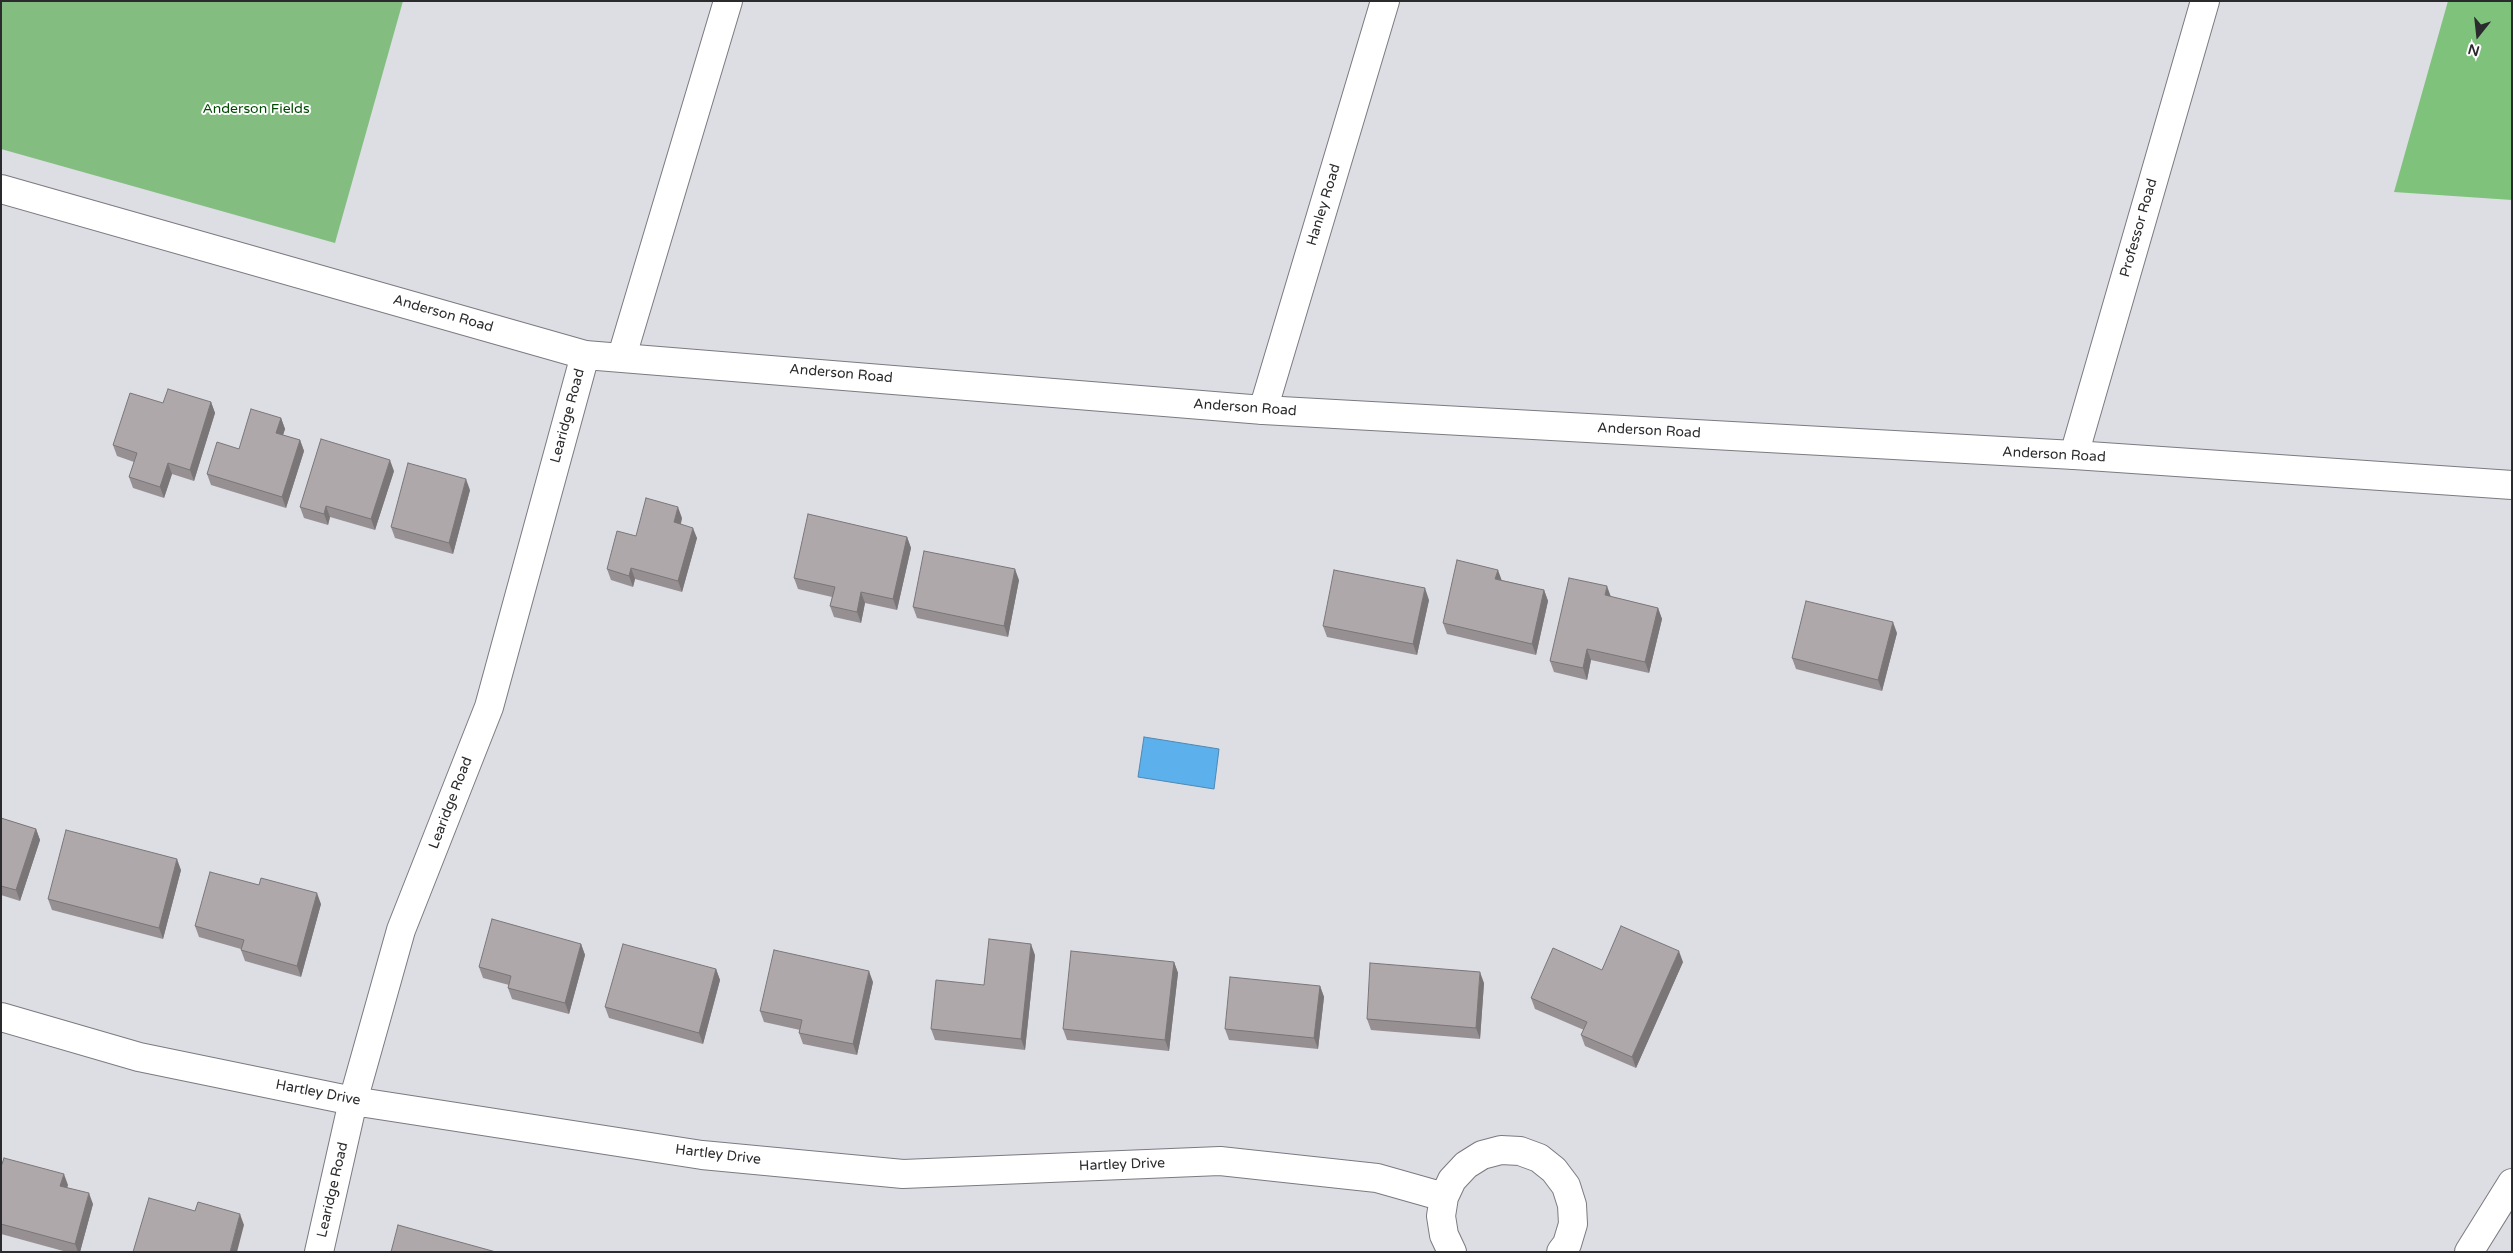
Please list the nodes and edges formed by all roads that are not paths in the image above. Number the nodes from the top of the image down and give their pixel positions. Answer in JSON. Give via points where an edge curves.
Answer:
{"nodes":[{"id":1,"x":728,"y":1,"type":"edge"},
{"id":2,"x":1385,"y":1,"type":"edge"},
{"id":3,"x":2205,"y":1,"type":"edge"},
{"id":4,"x":1,"y":188,"type":"edge"},
{"id":5,"x":585,"y":355,"type":"junction"},
{"id":6,"x":622,"y":356,"type":"junction"},
{"id":7,"x":1263,"y":410,"type":"junction"},
{"id":8,"x":2074,"y":455,"type":"junction"},
{"id":9,"x":2512,"y":485,"type":"edge"},
{"id":10,"x":1,"y":1017,"type":"edge"},
{"id":11,"x":353,"y":1101,"type":"junction"},
{"id":12,"x":2512,"y":1183,"type":"edge"},
{"id":13,"x":1444,"y":1197,"type":"junction"},
{"id":14,"x":319,"y":1252,"type":"edge"},
{"id":15,"x":1452,"y":1252,"type":"edge"},
{"id":16,"x":1562,"y":1252,"type":"edge"},
{"id":17,"x":2469,"y":1252,"type":"edge"}],
"edges":[{"from":1,"to":6,"type":"street"},
{"from":2,"to":7,"type":"street","name":"Hanley Road"},
{"from":3,"to":8,"type":"street","name":"Professor Road"},
{"from":4,"to":5,"type":"street","name":"Anderson Road"},
{"from":5,"to":6,"type":"street","name":"Anderson Road"},
{"from":5,"to":11,"type":"street","name":"Learidge Road","via":[[489,707],[401,930]]},
{"from":6,"to":7,"type":"street","name":"Anderson Road"},
{"from":7,"to":8,"type":"street","name":"Anderson Road"},
{"from":8,"to":9,"type":"street","name":"Anderson Road"},
{"from":10,"to":11,"type":"street","name":"Hartley Drive","via":[[139,1057]]},
{"from":11,"to":13,"type":"street","name":"Hartley Drive","via":[[702,1155],[903,1174],[1220,1161],[1377,1178]]},
{"from":11,"to":14,"type":"street","name":"Learidge Road"},
{"from":12,"to":17,"type":"street"},
{"from":13,"to":15,"type":"street","via":[[1441,1216],[1444,1235]]},
{"from":13,"to":16,"type":"street","via":[[1452,1180],[1466,1165],[1482,1155],[1501,1150],[1539,1158],[1566,1186],[1572,1205],[1573,1224]]}]}
